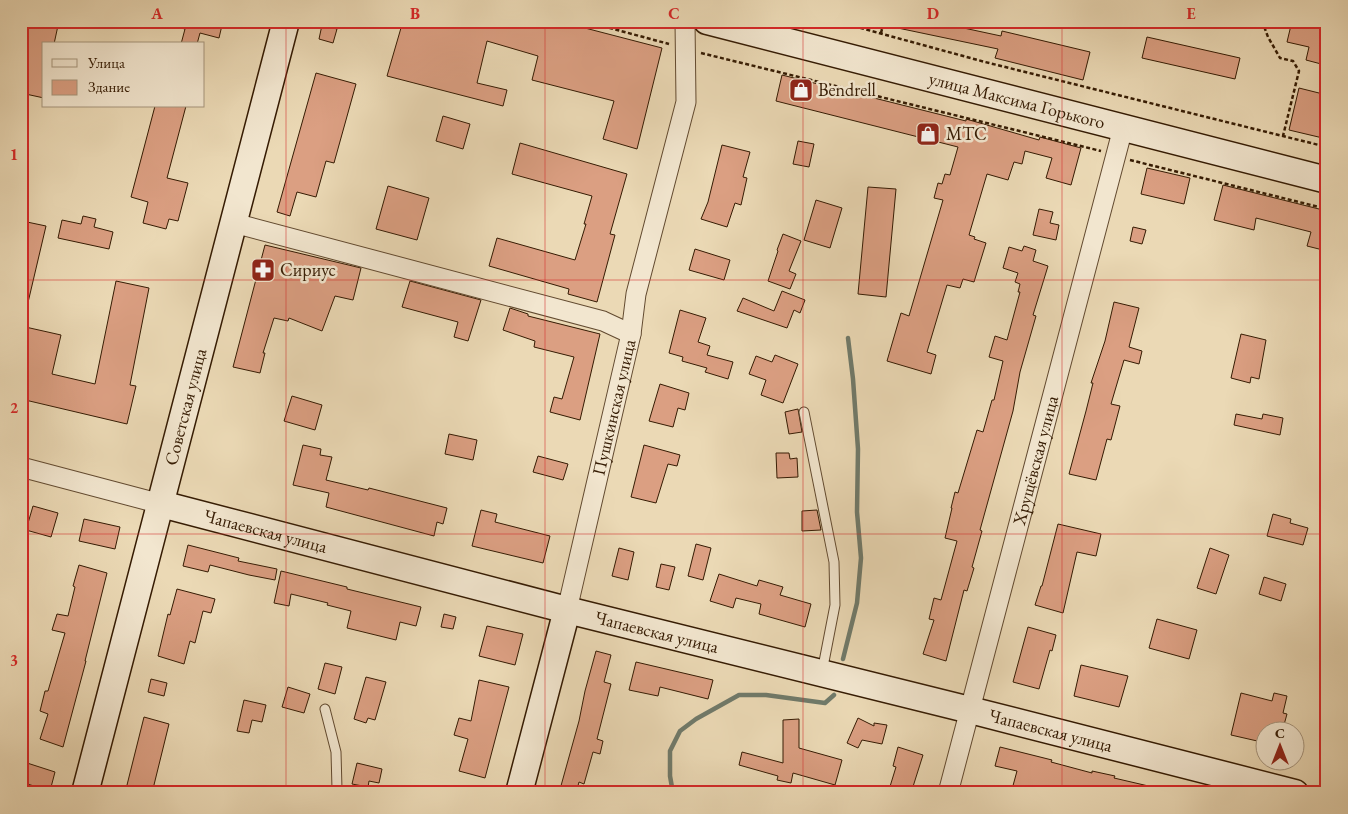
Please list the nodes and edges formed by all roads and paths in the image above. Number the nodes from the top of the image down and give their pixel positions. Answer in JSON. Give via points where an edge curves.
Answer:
{"nodes":[{"id":1,"x":286,"y":21,"type":"edge"},
{"id":2,"x":584,"y":21,"type":"edge"},
{"id":3,"x":685,"y":21,"type":"edge"},
{"id":4,"x":707,"y":21,"type":"edge"},
{"id":5,"x":836,"y":21,"type":"edge"},
{"id":6,"x":884,"y":21,"type":"edge"},
{"id":7,"x":1262,"y":21,"type":"edge"},
{"id":8,"x":881,"y":33,"type":"junction"},
{"id":9,"x":684,"y":49,"type":"junction"},
{"id":10,"x":1123,"y":128,"type":"junction"},
{"id":11,"x":1283,"y":136,"type":"junction"},
{"id":12,"x":1327,"y":147,"type":"edge"},
{"id":13,"x":1116,"y":156,"type":"junction"},
{"id":14,"x":1327,"y":180,"type":"edge"},
{"id":15,"x":1327,"y":209,"type":"edge"},
{"id":16,"x":234,"y":223,"type":"junction"},
{"id":17,"x":631,"y":334,"type":"junction"},
{"id":18,"x":804,"y":412,"type":"dead end"},
{"id":19,"x":21,"y":467,"type":"edge"},
{"id":20,"x":162,"y":504,"type":"junction"},
{"id":21,"x":567,"y":610,"type":"junction"},
{"id":22,"x":822,"y":672,"type":"junction"},
{"id":23,"x":325,"y":709,"type":"dead end"},
{"id":24,"x":970,"y":710,"type":"junction"},
{"id":25,"x":85,"y":793,"type":"edge"},
{"id":26,"x":335,"y":793,"type":"edge"},
{"id":27,"x":519,"y":793,"type":"edge"},
{"id":28,"x":948,"y":793,"type":"edge"},
{"id":29,"x":1295,"y":793,"type":"edge"}],
"edges":[{"from":1,"to":16,"type":"main road","name":"Советская улица"},
{"from":2,"to":9,"type":"path"},
{"from":3,"to":9,"type":"street","name":"Пушкинская улица"},
{"from":4,"to":10,"type":"main road","name":"улица Максима Горького"},
{"from":5,"to":8,"type":"path"},
{"from":6,"to":8,"type":"path"},
{"from":7,"to":11,"type":"path","via":[[1280,58],[1293,61],[1299,71]]},
{"from":8,"to":11,"type":"path"},
{"from":9,"to":13,"type":"path"},
{"from":9,"to":17,"type":"street","name":"Пушкинская улица","via":[[686,102],[636,294]]},
{"from":10,"to":13,"type":"street","name":"Хрущёвская улица"},
{"from":10,"to":14,"type":"main road","name":"улица Максима Горького"},
{"from":11,"to":12,"type":"path"},
{"from":13,"to":15,"type":"path"},
{"from":13,"to":24,"type":"street","name":"Хрущёвская улица"},
{"from":16,"to":17,"type":"street","via":[[602,321]]},
{"from":16,"to":20,"type":"main road","name":"Советская улица"},
{"from":17,"to":21,"type":"street","name":"Пушкинская улица"},
{"from":18,"to":22,"type":"lane","via":[[834,562],[835,605]]},
{"from":19,"to":20,"type":"street","name":"Чапаевская улица"},
{"from":20,"to":21,"type":"main road","name":"Чапаевская улица"},
{"from":20,"to":25,"type":"main road","name":"Советская улица"},
{"from":21,"to":22,"type":"main road","name":"Чапаевская улица"},
{"from":21,"to":27,"type":"main road","name":"Пушкинская улица"},
{"from":22,"to":24,"type":"main road","name":"Чапаевская улица"},
{"from":23,"to":26,"type":"lane","via":[[336,752]]},
{"from":24,"to":28,"type":"street","name":"Хрущёвская улица"},
{"from":24,"to":29,"type":"main road","name":"Чапаевская улица"}]}
